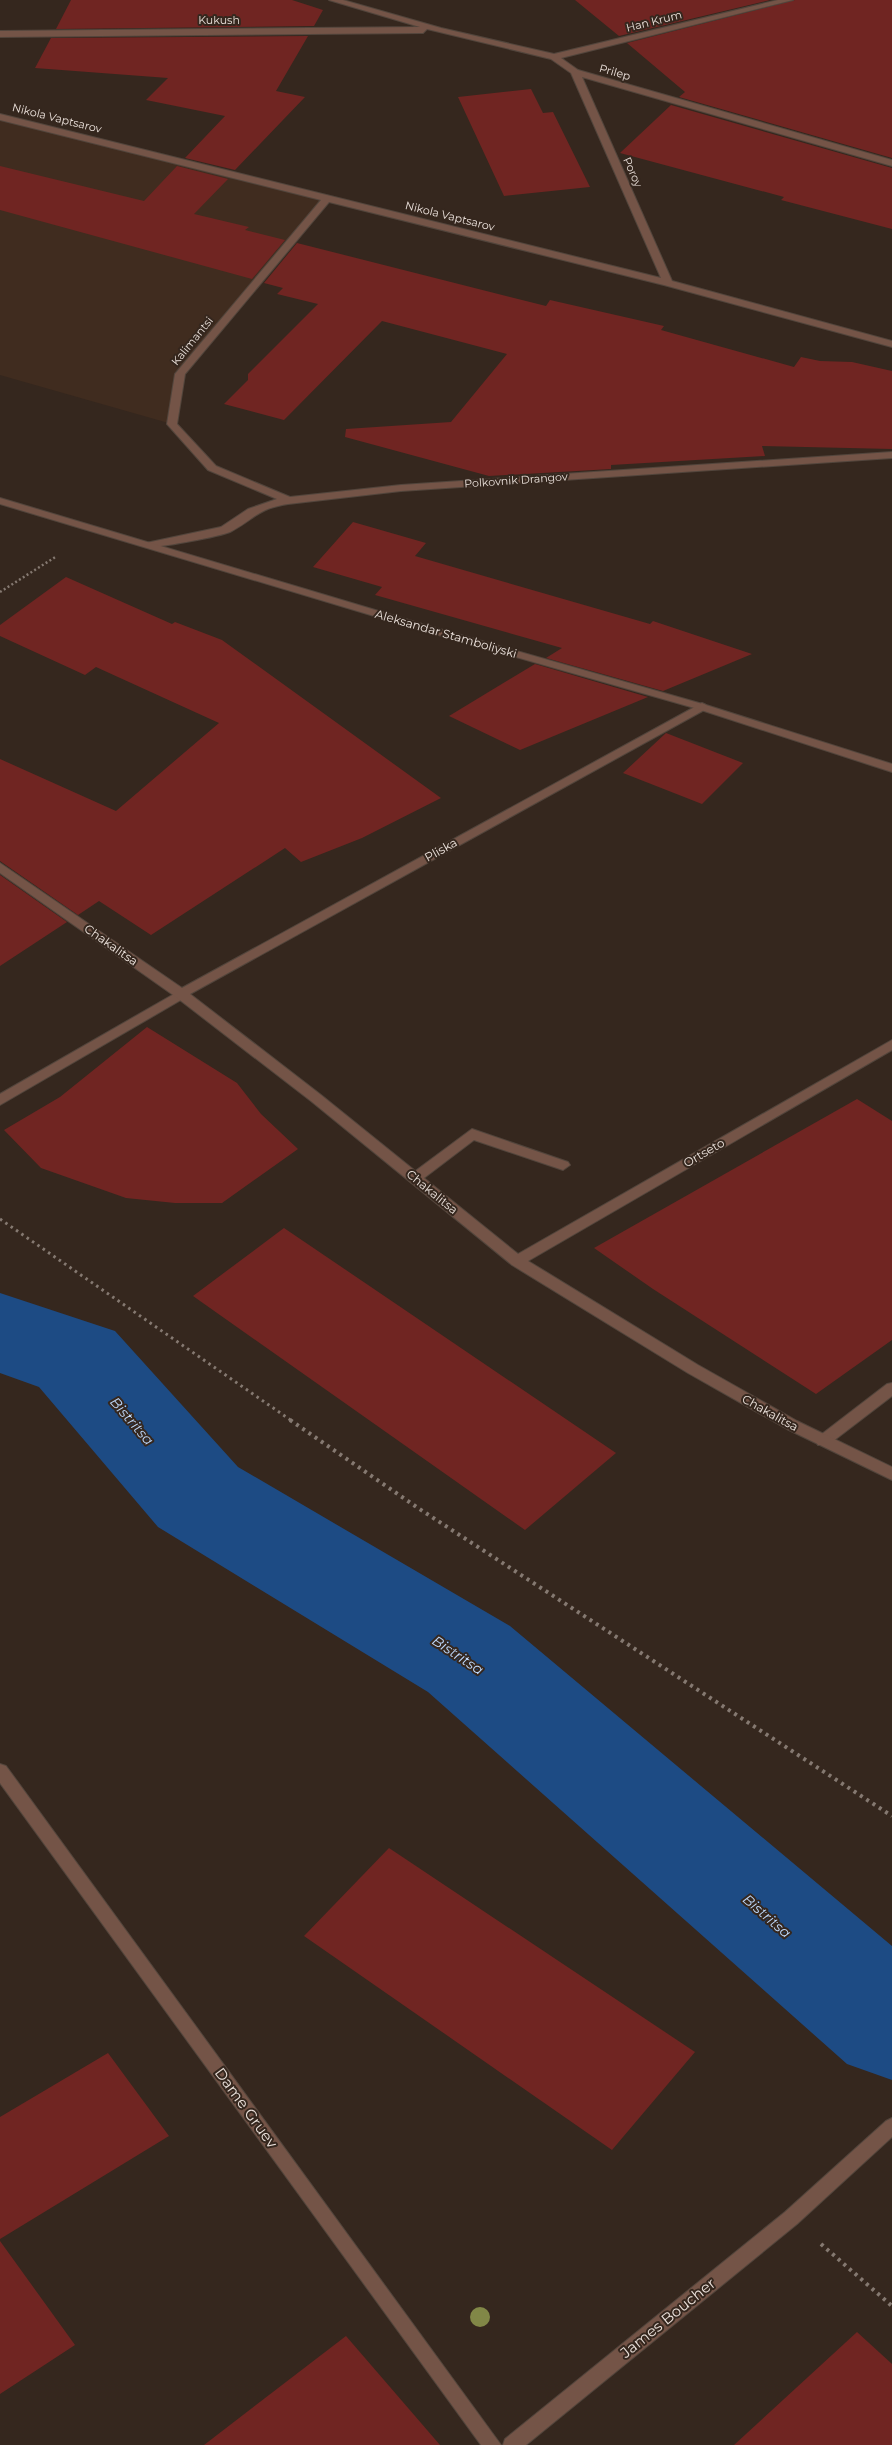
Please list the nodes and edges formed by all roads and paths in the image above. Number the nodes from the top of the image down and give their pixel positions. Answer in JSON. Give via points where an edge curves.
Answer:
{"nodes":[{"id":1,"x":333,"y":0,"type":"edge"},
{"id":2,"x":789,"y":0,"type":"edge"},
{"id":3,"x":439,"y":30,"type":"junction"},
{"id":4,"x":0,"y":34,"type":"edge"},
{"id":5,"x":554,"y":57,"type":"junction"},
{"id":6,"x":575,"y":72,"type":"junction"},
{"id":7,"x":0,"y":117,"type":"edge"},
{"id":8,"x":892,"y":163,"type":"edge"},
{"id":9,"x":327,"y":198,"type":"junction"},
{"id":10,"x":668,"y":283,"type":"junction"},
{"id":11,"x":892,"y":344,"type":"edge"},
{"id":12,"x":892,"y":455,"type":"edge"},
{"id":13,"x":0,"y":501,"type":"edge"},
{"id":14,"x":288,"y":501,"type":"junction"},
{"id":15,"x":97,"y":530,"type":"junction"},
{"id":16,"x":150,"y":545,"type":"junction"},
{"id":17,"x":0,"y":592,"type":"edge"},
{"id":18,"x":702,"y":707,"type":"junction"},
{"id":19,"x":892,"y":768,"type":"edge"},
{"id":20,"x":0,"y":867,"type":"edge"},
{"id":21,"x":181,"y":994,"type":"junction"},
{"id":22,"x":892,"y":1044,"type":"edge"},
{"id":23,"x":0,"y":1100,"type":"edge"},
{"id":24,"x":563,"y":1164,"type":"dead end"},
{"id":25,"x":416,"y":1178,"type":"junction"},
{"id":26,"x":0,"y":1219,"type":"edge"},
{"id":27,"x":517,"y":1261,"type":"junction"},
{"id":28,"x":892,"y":1388,"type":"edge"},
{"id":29,"x":823,"y":1441,"type":"junction"},
{"id":30,"x":892,"y":1474,"type":"edge"},
{"id":31,"x":0,"y":1771,"type":"edge"},
{"id":32,"x":892,"y":1816,"type":"edge"},
{"id":33,"x":892,"y":2126,"type":"edge"},
{"id":34,"x":791,"y":2218,"type":"junction"},
{"id":35,"x":892,"y":2306,"type":"edge"},
{"id":36,"x":492,"y":2445,"type":"edge"},
{"id":37,"x":512,"y":2445,"type":"edge"}],
"edges":[{"from":1,"to":3,"type":"street","name":"Prilep"},
{"from":2,"to":5,"type":"street","name":"Han Krum"},
{"from":3,"to":4,"type":"street","name":"Kukush"},
{"from":3,"to":5,"type":"street","name":"Prilep"},
{"from":5,"to":6,"type":"street","name":"Prilep"},
{"from":6,"to":8,"type":"street","name":"Prilep"},
{"from":6,"to":10,"type":"street","name":"Poroy"},
{"from":7,"to":9,"type":"street","name":"Nikola Vaptsarov"},
{"from":9,"to":10,"type":"street","name":"Nikola Vaptsarov"},
{"from":9,"to":14,"type":"street","name":"Kalimantsi","via":[[180,374],[172,424],[212,468]]},
{"from":10,"to":11,"type":"street","name":"Nikola Vaptsarov"},
{"from":12,"to":14,"type":"street","name":"Polkovnik Drangov","via":[[401,488]]},
{"from":13,"to":15,"type":"street","name":"Aleksandar Stamboliyski"},
{"from":14,"to":16,"type":"street","name":"Polkovnik Drangov","via":[[252,511],[226,530]]},
{"from":15,"to":16,"type":"street","name":"Aleksandar Stamboliyski"},
{"from":15,"to":17,"type":"path"},
{"from":16,"to":18,"type":"street","name":"Aleksandar Stamboliyski"},
{"from":18,"to":19,"type":"street","name":"Aleksandar Stamboliyski"},
{"from":18,"to":21,"type":"street","name":"Pliska"},
{"from":20,"to":21,"type":"street","name":"Chakalitsa"},
{"from":21,"to":23,"type":"street","name":"Pliska"},
{"from":21,"to":25,"type":"street","name":"Chakalitsa"},
{"from":22,"to":27,"type":"street","name":"Ortseto"},
{"from":24,"to":25,"type":"street","via":[[472,1134]]},
{"from":25,"to":27,"type":"street","name":"Chakalitsa"},
{"from":26,"to":32,"type":"path","via":[[418,1508]]},
{"from":27,"to":29,"type":"street","name":"Chakalitsa","via":[[693,1369]]},
{"from":28,"to":29,"type":"street"},
{"from":29,"to":30,"type":"street","name":"Chakalitsa"},
{"from":31,"to":36,"type":"street","name":"Dame Gruev"},
{"from":33,"to":34,"type":"street","name":"James Boucher"},
{"from":34,"to":35,"type":"path"},
{"from":34,"to":37,"type":"street","name":"James Boucher"}]}
